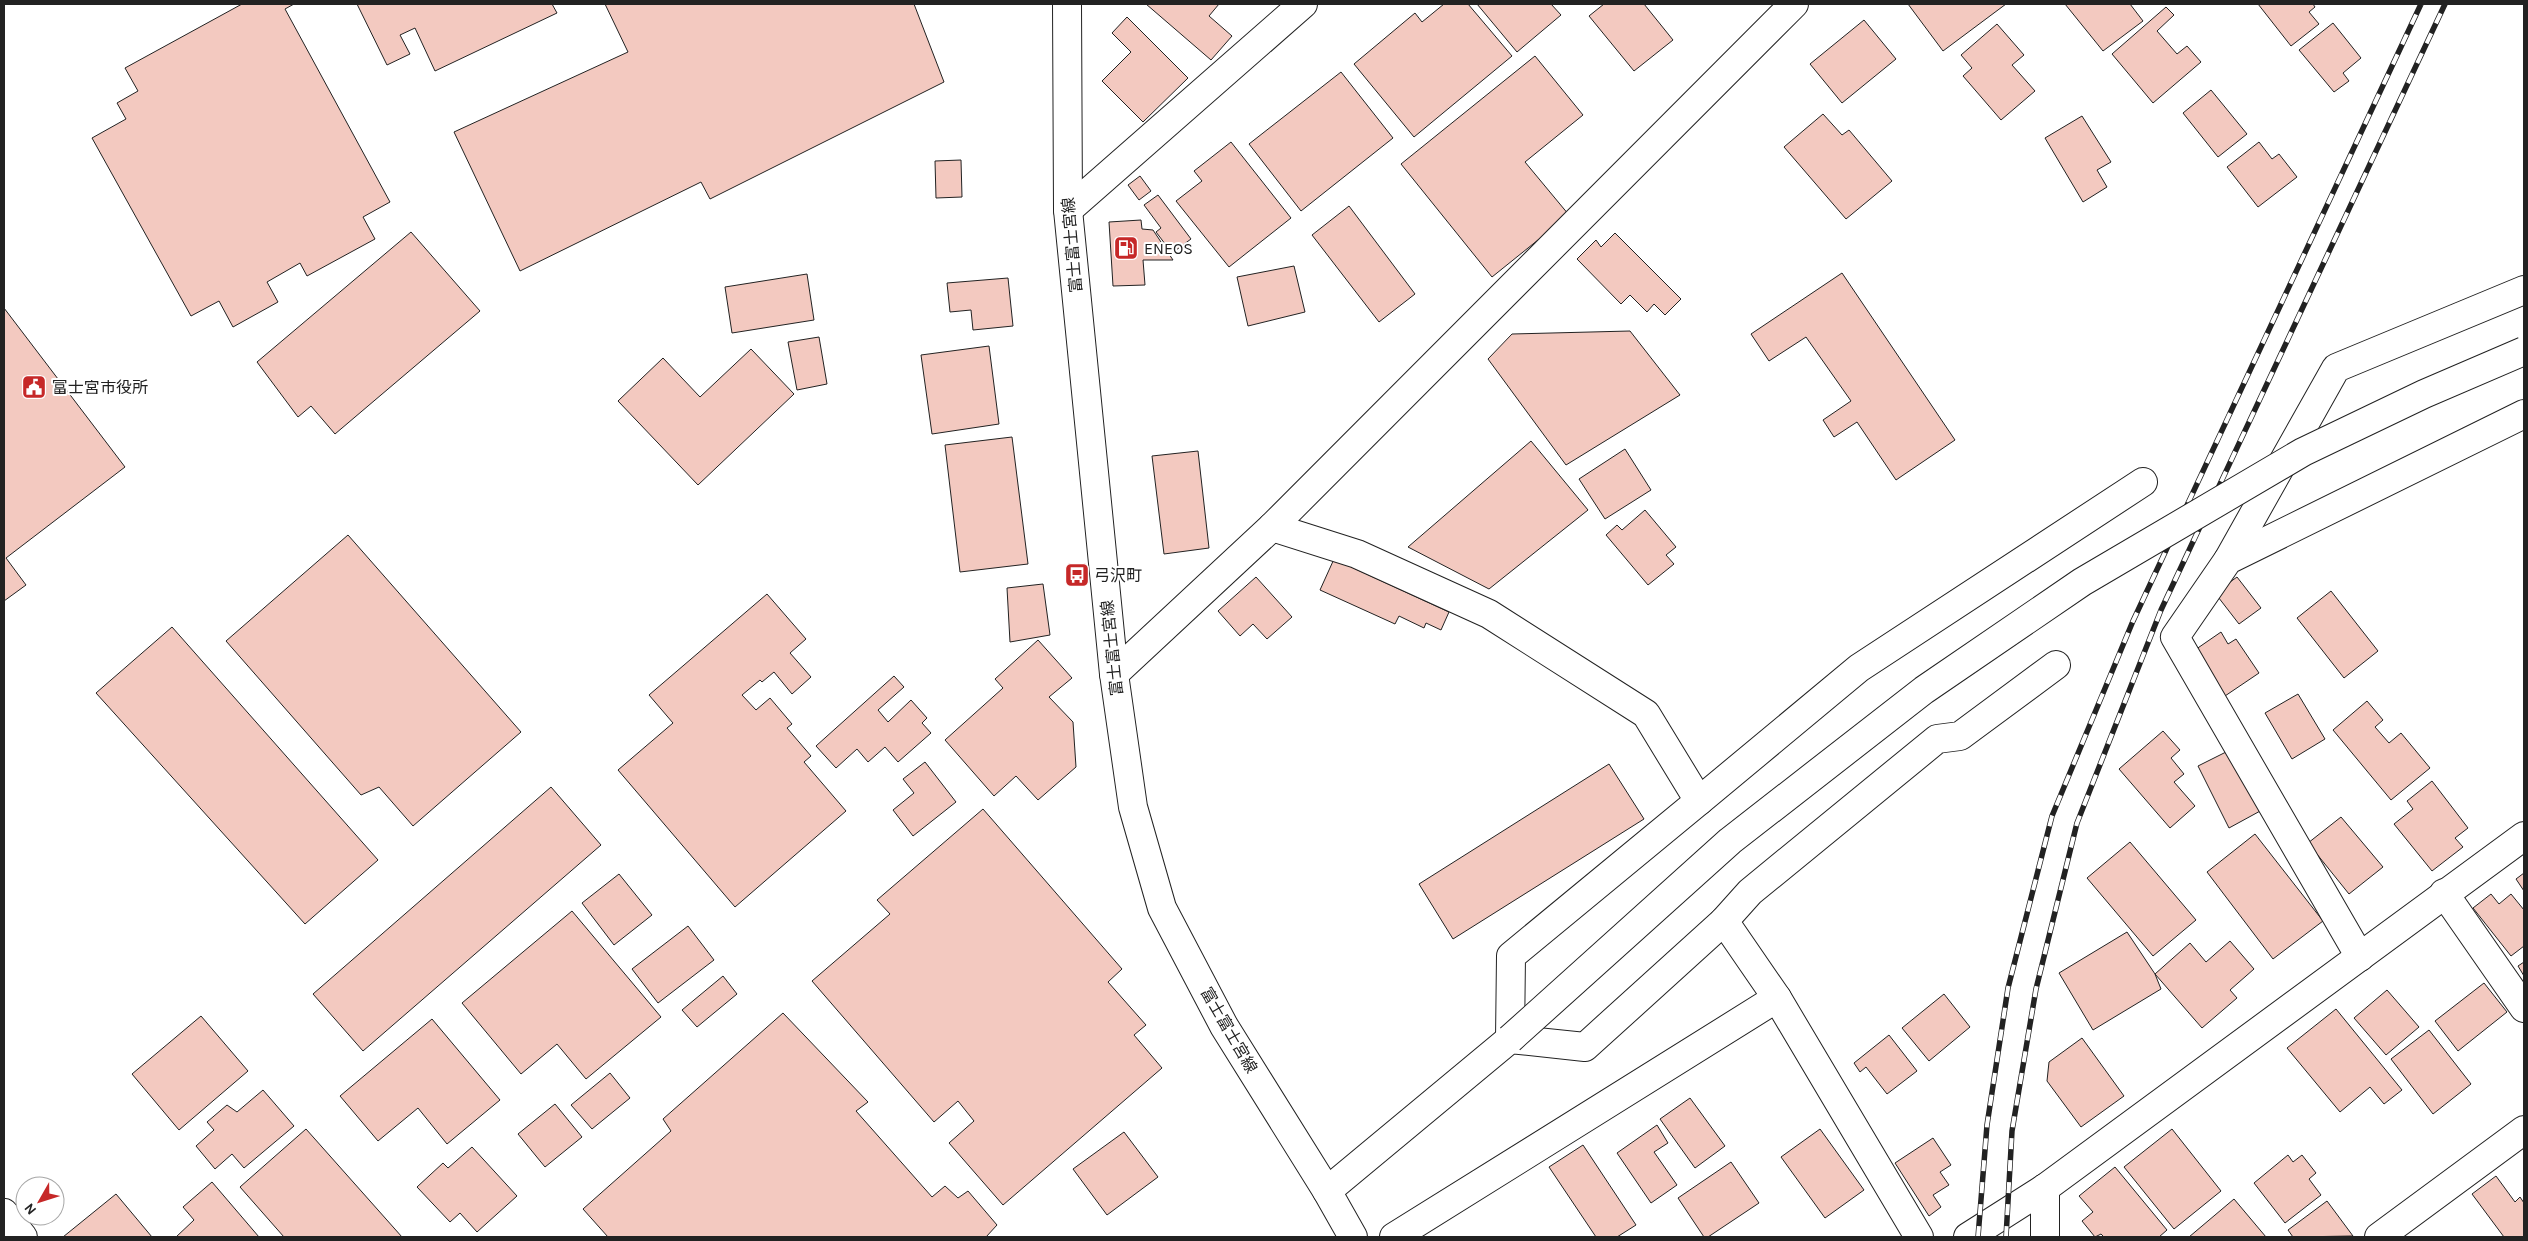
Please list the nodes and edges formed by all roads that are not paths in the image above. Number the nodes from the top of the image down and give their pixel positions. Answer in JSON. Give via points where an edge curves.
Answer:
{"nodes":[{"id":1,"x":1067,"y":4,"type":"edge"},
{"id":2,"x":1303,"y":4,"type":"edge"},
{"id":3,"x":1794,"y":4,"type":"edge"},
{"id":4,"x":1068,"y":210,"type":"junction"},
{"id":5,"x":2524,"y":290,"type":"edge"},
{"id":6,"x":2524,"y":351,"type":"edge"},
{"id":7,"x":2524,"y":414,"type":"edge"},
{"id":8,"x":2143,"y":482,"type":"dead end"},
{"id":9,"x":1272,"y":527,"type":"junction"},
{"id":10,"x":2228,"y":560,"type":"junction"},
{"id":11,"x":2056,"y":664,"type":"dead end"},
{"id":12,"x":1114,"y":674,"type":"junction"},
{"id":13,"x":1699,"y":801,"type":"junction"},
{"id":14,"x":2524,"y":836,"type":"edge"},
{"id":15,"x":2444,"y":893,"type":"junction"},
{"id":16,"x":1724,"y":922,"type":"junction"},
{"id":17,"x":2360,"y":957,"type":"junction"},
{"id":18,"x":1777,"y":998,"type":"junction"},
{"id":19,"x":2524,"y":1008,"type":"edge"},
{"id":20,"x":1510,"y":1039,"type":"junction"},
{"id":21,"x":2524,"y":1130,"type":"edge"},
{"id":22,"x":2046,"y":1188,"type":"junction"},
{"id":23,"x":1327,"y":1191,"type":"junction"},
{"id":24,"x":4,"y":1213,"type":"edge"},
{"id":25,"x":24,"y":1237,"type":"edge"},
{"id":26,"x":1353,"y":1237,"type":"edge"},
{"id":27,"x":1394,"y":1237,"type":"edge"},
{"id":28,"x":1919,"y":1237,"type":"edge"},
{"id":29,"x":1968,"y":1237,"type":"edge"},
{"id":30,"x":2046,"y":1237,"type":"edge"},
{"id":31,"x":2379,"y":1237,"type":"edge"}],
"edges":[{"from":1,"to":4,"type":"street","name":"富士富士宮線"},
{"from":2,"to":4,"type":"street"},
{"from":3,"to":9,"type":"street"},
{"from":4,"to":12,"type":"street","name":"富士富士宮線"},
{"from":5,"to":10,"type":"street","via":[[2336,368]]},
{"from":6,"to":20,"type":"street","bridge":true,"via":[[2303,452],[2066,593],[1924,690],[1730,841]]},
{"from":7,"to":10,"type":"street"},
{"from":8,"to":13,"type":"street","via":[[1859,668]]},
{"from":9,"to":12,"type":"street"},
{"from":9,"to":13,"type":"street","via":[[1357,554],[1489,614],[1646,714]]},
{"from":10,"to":17,"type":"street","via":[[2175,637]]},
{"from":11,"to":16,"type":"street","via":[[1960,736],[1937,739],[1750,892]]},
{"from":12,"to":23,"type":"street","name":"富士富士宮線","via":[[1133,807],[1162,908],[1224,1026]]},
{"from":13,"to":20,"type":"street","via":[[1511,956]]},
{"from":14,"to":15,"type":"street"},
{"from":15,"to":17,"type":"street"},
{"from":15,"to":19,"type":"street"},
{"from":16,"to":18,"type":"street"},
{"from":16,"to":20,"type":"street","via":[[1585,1047]]},
{"from":17,"to":22,"type":"street"},
{"from":18,"to":27,"type":"street"},
{"from":18,"to":28,"type":"street"},
{"from":20,"to":23,"type":"street"},
{"from":21,"to":31,"type":"street"},
{"from":22,"to":29,"type":"street"},
{"from":22,"to":30,"type":"street"},
{"from":23,"to":26,"type":"street","name":"富士富士宮線"},
{"from":24,"to":25,"type":"street"}]}
